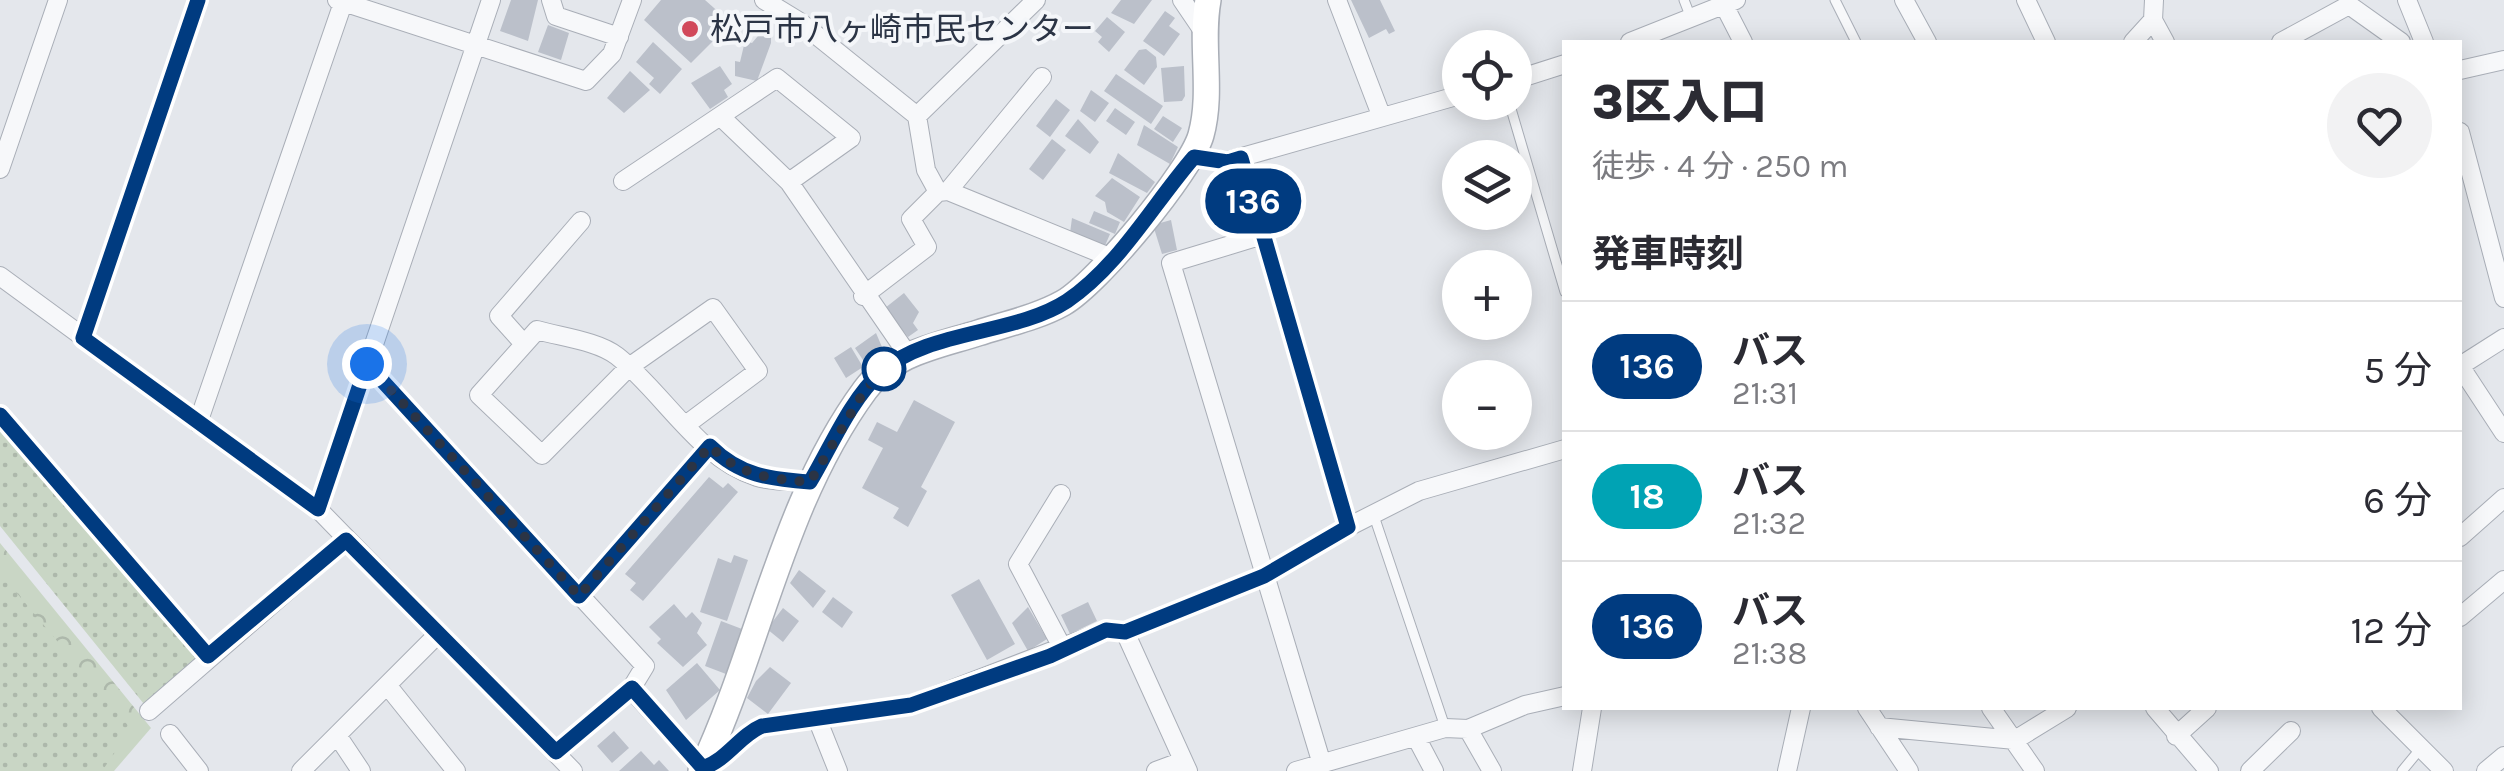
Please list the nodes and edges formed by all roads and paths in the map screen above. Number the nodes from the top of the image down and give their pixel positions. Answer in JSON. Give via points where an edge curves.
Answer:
{"nodes":[{"id":1,"x":58,"y":0,"type":"edge"},
{"id":2,"x":198,"y":0,"type":"edge"},
{"id":3,"x":491,"y":0,"type":"edge"},
{"id":4,"x":551,"y":0,"type":"edge"},
{"id":5,"x":632,"y":0,"type":"edge"},
{"id":6,"x":764,"y":0,"type":"edge"},
{"id":7,"x":1036,"y":0,"type":"edge"},
{"id":8,"x":1182,"y":0,"type":"edge"},
{"id":9,"x":1208,"y":0,"type":"edge"},
{"id":10,"x":1337,"y":0,"type":"edge"},
{"id":11,"x":1836,"y":0,"type":"edge"},
{"id":12,"x":1904,"y":0,"type":"edge"},
{"id":13,"x":2026,"y":0,"type":"edge"},
{"id":14,"x":2154,"y":0,"type":"edge"},
{"id":15,"x":2407,"y":0,"type":"edge"},
{"id":16,"x":341,"y":1,"type":"edge"},
{"id":17,"x":1730,"y":2,"type":"edge"},
{"id":18,"x":1687,"y":9,"type":"edge"},
{"id":19,"x":2153,"y":20,"type":"junction"},
{"id":20,"x":1203,"y":31,"type":"junction"},
{"id":21,"x":620,"y":37,"type":"junction"},
{"id":22,"x":1633,"y":40,"type":"edge"},
{"id":23,"x":1742,"y":40,"type":"edge"},
{"id":24,"x":1855,"y":40,"type":"edge"},
{"id":25,"x":1925,"y":40,"type":"edge"},
{"id":26,"x":2045,"y":40,"type":"edge"},
{"id":27,"x":2135,"y":40,"type":"edge"},
{"id":28,"x":2164,"y":40,"type":"edge"},
{"id":29,"x":2285,"y":40,"type":"edge"},
{"id":30,"x":2398,"y":40,"type":"edge"},
{"id":31,"x":2423,"y":40,"type":"edge"},
{"id":32,"x":476,"y":45,"type":"junction"},
{"id":33,"x":2504,"y":60,"type":"edge"},
{"id":34,"x":1562,"y":65,"type":"edge"},
{"id":35,"x":2462,"y":70,"type":"edge"},
{"id":36,"x":1532,"y":75,"type":"edge"},
{"id":37,"x":1042,"y":77,"type":"dead end"},
{"id":38,"x":1442,"y":99,"type":"edge"},
{"id":39,"x":1380,"y":115,"type":"junction"},
{"id":40,"x":917,"y":116,"type":"junction"},
{"id":41,"x":721,"y":118,"type":"junction"},
{"id":42,"x":1514,"y":120,"type":"edge"},
{"id":43,"x":2462,"y":144,"type":"edge"},
{"id":44,"x":1194,"y":157,"type":"junction"},
{"id":45,"x":1241,"y":158,"type":"junction"},
{"id":46,"x":0,"y":169,"type":"edge"},
{"id":47,"x":623,"y":181,"type":"dead end"},
{"id":48,"x":789,"y":182,"type":"junction"},
{"id":49,"x":943,"y":191,"type":"junction"},
{"id":50,"x":581,"y":221,"type":"dead end"},
{"id":51,"x":1264,"y":236,"type":"junction"},
{"id":52,"x":1112,"y":258,"type":"junction"},
{"id":53,"x":0,"y":276,"type":"edge"},
{"id":54,"x":1562,"y":282,"type":"edge"},
{"id":55,"x":863,"y":296,"type":"junction"},
{"id":56,"x":2504,"y":298,"type":"edge"},
{"id":57,"x":83,"y":338,"type":"junction"},
{"id":58,"x":2504,"y":338,"type":"edge"},
{"id":59,"x":524,"y":344,"type":"junction"},
{"id":60,"x":908,"y":355,"type":"junction"},
{"id":61,"x":367,"y":364,"type":"junction"},
{"id":62,"x":2462,"y":365,"type":"edge"},
{"id":63,"x":628,"y":367,"type":"junction"},
{"id":64,"x":2462,"y":369,"type":"edge"},
{"id":65,"x":0,"y":415,"type":"edge"},
{"id":66,"x":198,"y":423,"type":"junction"},
{"id":67,"x":688,"y":424,"type":"junction"},
{"id":68,"x":2504,"y":433,"type":"edge"},
{"id":69,"x":710,"y":446,"type":"junction"},
{"id":70,"x":1562,"y":450,"type":"edge"},
{"id":71,"x":810,"y":482,"type":"junction"},
{"id":72,"x":1061,"y":494,"type":"dead end"},
{"id":73,"x":2504,"y":498,"type":"edge"},
{"id":74,"x":318,"y":509,"type":"junction"},
{"id":75,"x":1374,"y":516,"type":"junction"},
{"id":76,"x":1348,"y":527,"type":"junction"},
{"id":77,"x":2462,"y":531,"type":"edge"},
{"id":78,"x":346,"y":540,"type":"junction"},
{"id":79,"x":1264,"y":576,"type":"junction"},
{"id":80,"x":2504,"y":580,"type":"edge"},
{"id":81,"x":579,"y":596,"type":"junction"},
{"id":82,"x":2462,"y":615,"type":"edge"},
{"id":83,"x":1125,"y":632,"type":"junction"},
{"id":84,"x":438,"y":634,"type":"junction"},
{"id":85,"x":1063,"y":649,"type":"junction"},
{"id":86,"x":208,"y":656,"type":"junction"},
{"id":87,"x":387,"y":685,"type":"junction"},
{"id":88,"x":632,"y":688,"type":"junction"},
{"id":89,"x":1562,"y":697,"type":"edge"},
{"id":90,"x":1592,"y":710,"type":"edge"},
{"id":91,"x":1802,"y":710,"type":"edge"},
{"id":92,"x":1868,"y":710,"type":"edge"},
{"id":93,"x":1992,"y":710,"type":"edge"},
{"id":94,"x":2064,"y":710,"type":"edge"},
{"id":95,"x":2156,"y":710,"type":"edge"},
{"id":96,"x":2205,"y":710,"type":"edge"},
{"id":97,"x":2383,"y":710,"type":"edge"},
{"id":98,"x":149,"y":711,"type":"dead end"},
{"id":99,"x":818,"y":721,"type":"junction"},
{"id":100,"x":1879,"y":727,"type":"junction"},
{"id":101,"x":1445,"y":728,"type":"junction"},
{"id":102,"x":1468,"y":729,"type":"junction"},
{"id":103,"x":2291,"y":730,"type":"dead end"},
{"id":104,"x":170,"y":734,"type":"dead end"},
{"id":105,"x":337,"y":735,"type":"junction"},
{"id":106,"x":1416,"y":736,"type":"junction"},
{"id":107,"x":2176,"y":736,"type":"junction"},
{"id":108,"x":2015,"y":740,"type":"junction"},
{"id":109,"x":2421,"y":748,"type":"junction"},
{"id":110,"x":556,"y":752,"type":"junction"},
{"id":111,"x":2504,"y":756,"type":"edge"},
{"id":112,"x":1321,"y":761,"type":"junction"},
{"id":113,"x":1185,"y":766,"type":"edge"},
{"id":114,"x":702,"y":770,"type":"edge"},
{"id":115,"x":198,"y":771,"type":"edge"},
{"id":116,"x":301,"y":771,"type":"edge"},
{"id":117,"x":361,"y":771,"type":"edge"},
{"id":118,"x":456,"y":771,"type":"edge"},
{"id":119,"x":573,"y":771,"type":"edge"},
{"id":120,"x":838,"y":771,"type":"edge"},
{"id":121,"x":1156,"y":771,"type":"edge"},
{"id":122,"x":1296,"y":771,"type":"edge"},
{"id":123,"x":1434,"y":771,"type":"edge"},
{"id":124,"x":1492,"y":771,"type":"edge"},
{"id":125,"x":1582,"y":771,"type":"edge"},
{"id":126,"x":1788,"y":771,"type":"edge"},
{"id":127,"x":1909,"y":771,"type":"edge"},
{"id":128,"x":2036,"y":771,"type":"edge"},
{"id":129,"x":2209,"y":771,"type":"edge"},
{"id":130,"x":2250,"y":771,"type":"edge"},
{"id":131,"x":2402,"y":771,"type":"edge"},
{"id":132,"x":2444,"y":771,"type":"edge"},
{"id":133,"x":2486,"y":771,"type":"edge"}],
"edges":[{"from":1,"to":46,"type":"street"},
{"from":2,"to":57,"type":"street"},
{"from":3,"to":32,"type":"street"},
{"from":4,"to":21,"type":"street","via":[[556,16]]},
{"from":5,"to":21,"type":"street"},
{"from":6,"to":40,"type":"street"},
{"from":7,"to":40,"type":"street"},
{"from":8,"to":20,"type":"street"},
{"from":9,"to":20,"type":"street"},
{"from":10,"to":39,"type":"street"},
{"from":11,"to":24,"type":"lane"},
{"from":12,"to":25,"type":"street"},
{"from":13,"to":26,"type":"street"},
{"from":14,"to":19,"type":"street"},
{"from":15,"to":31,"type":"street"},
{"from":16,"to":32,"type":"street"},
{"from":16,"to":66,"type":"street"},
{"from":17,"to":18,"type":"street"},
{"from":17,"to":23,"type":"street"},
{"from":18,"to":22,"type":"street"},
{"from":19,"to":27,"type":"street"},
{"from":19,"to":28,"type":"street"},
{"from":20,"to":44,"type":"street","via":[[1203,131]]},
{"from":21,"to":32,"type":"street","via":[[586,80]]},
{"from":29,"to":30,"type":"street","via":[[2348,5]]},
{"from":32,"to":61,"type":"street"},
{"from":33,"to":35,"type":"street"},
{"from":34,"to":36,"type":"street"},
{"from":37,"to":49,"type":"street"},
{"from":38,"to":39,"type":"street"},
{"from":39,"to":45,"type":"street"},
{"from":40,"to":49,"type":"street","via":[[926,170]]},
{"from":41,"to":47,"type":"street"},
{"from":41,"to":48,"type":"street"},
{"from":41,"to":48,"type":"street","via":[[777,78],[852,138]]},
{"from":42,"to":54,"type":"lane"},
{"from":43,"to":56,"type":"street"},
{"from":44,"to":45,"type":"street"},
{"from":44,"to":52,"type":"street"},
{"from":45,"to":51,"type":"street"},
{"from":48,"to":55,"type":"street"},
{"from":49,"to":52,"type":"street"},
{"from":49,"to":55,"type":"street","via":[[911,219],[927,247]]},
{"from":50,"to":59,"type":"street","via":[[498,316]]},
{"from":51,"to":76,"type":"street"},
{"from":51,"to":79,"type":"street","via":[[1171,263]]},
{"from":52,"to":60,"type":"street","via":[[1064,302]]},
{"from":53,"to":57,"type":"street"},
{"from":55,"to":60,"type":"street"},
{"from":57,"to":66,"type":"street"},
{"from":58,"to":62,"type":"street"},
{"from":59,"to":63,"type":"street","via":[[537,330],[614,353]]},
{"from":59,"to":63,"type":"street","via":[[479,395],[542,455]]},
{"from":60,"to":71,"type":"street","via":[[865,390]]},
{"from":61,"to":74,"type":"street"},
{"from":61,"to":81,"type":"street"},
{"from":63,"to":67,"type":"street"},
{"from":63,"to":67,"type":"street","via":[[713,308],[758,371]]},
{"from":64,"to":68,"type":"street"},
{"from":65,"to":86,"type":"street"},
{"from":66,"to":74,"type":"street"},
{"from":67,"to":69,"type":"street"},
{"from":69,"to":71,"type":"street","via":[[758,478]]},
{"from":69,"to":81,"type":"street"},
{"from":70,"to":75,"type":"street","via":[[1419,491]]},
{"from":71,"to":114,"type":"street"},
{"from":72,"to":85,"type":"street","via":[[1018,564]]},
{"from":73,"to":77,"type":"street"},
{"from":74,"to":78,"type":"street"},
{"from":75,"to":76,"type":"street"},
{"from":75,"to":101,"type":"lane"},
{"from":76,"to":79,"type":"street"},
{"from":78,"to":84,"type":"street"},
{"from":78,"to":86,"type":"street"},
{"from":79,"to":83,"type":"street"},
{"from":79,"to":112,"type":"street"},
{"from":80,"to":82,"type":"street"},
{"from":81,"to":88,"type":"street","via":[[645,666]]},
{"from":83,"to":85,"type":"street","via":[[1106,630]]},
{"from":83,"to":113,"type":"street"},
{"from":84,"to":87,"type":"street"},
{"from":84,"to":110,"type":"street"},
{"from":85,"to":99,"type":"street","via":[[911,705]]},
{"from":86,"to":98,"type":"street"},
{"from":87,"to":105,"type":"street"},
{"from":87,"to":118,"type":"street"},
{"from":88,"to":110,"type":"street"},
{"from":88,"to":114,"type":"street"},
{"from":89,"to":102,"type":"street"},
{"from":90,"to":125,"type":"street"},
{"from":91,"to":126,"type":"street"},
{"from":92,"to":100,"type":"street"},
{"from":93,"to":108,"type":"street"},
{"from":94,"to":108,"type":"street"},
{"from":95,"to":107,"type":"street"},
{"from":96,"to":107,"type":"street"},
{"from":97,"to":109,"type":"street"},
{"from":99,"to":114,"type":"street","via":[[750,731]]},
{"from":99,"to":120,"type":"street"},
{"from":100,"to":108,"type":"street"},
{"from":100,"to":127,"type":"street"},
{"from":101,"to":102,"type":"street"},
{"from":101,"to":106,"type":"street"},
{"from":102,"to":124,"type":"street"},
{"from":103,"to":130,"type":"street"},
{"from":104,"to":115,"type":"street"},
{"from":105,"to":116,"type":"street"},
{"from":105,"to":117,"type":"street"},
{"from":106,"to":112,"type":"street"},
{"from":106,"to":123,"type":"street"},
{"from":107,"to":129,"type":"street"},
{"from":108,"to":128,"type":"street"},
{"from":109,"to":131,"type":"lane"},
{"from":109,"to":132,"type":"street"},
{"from":110,"to":119,"type":"street"},
{"from":111,"to":133,"type":"street"},
{"from":112,"to":122,"type":"street"},
{"from":113,"to":121,"type":"street"}]}
